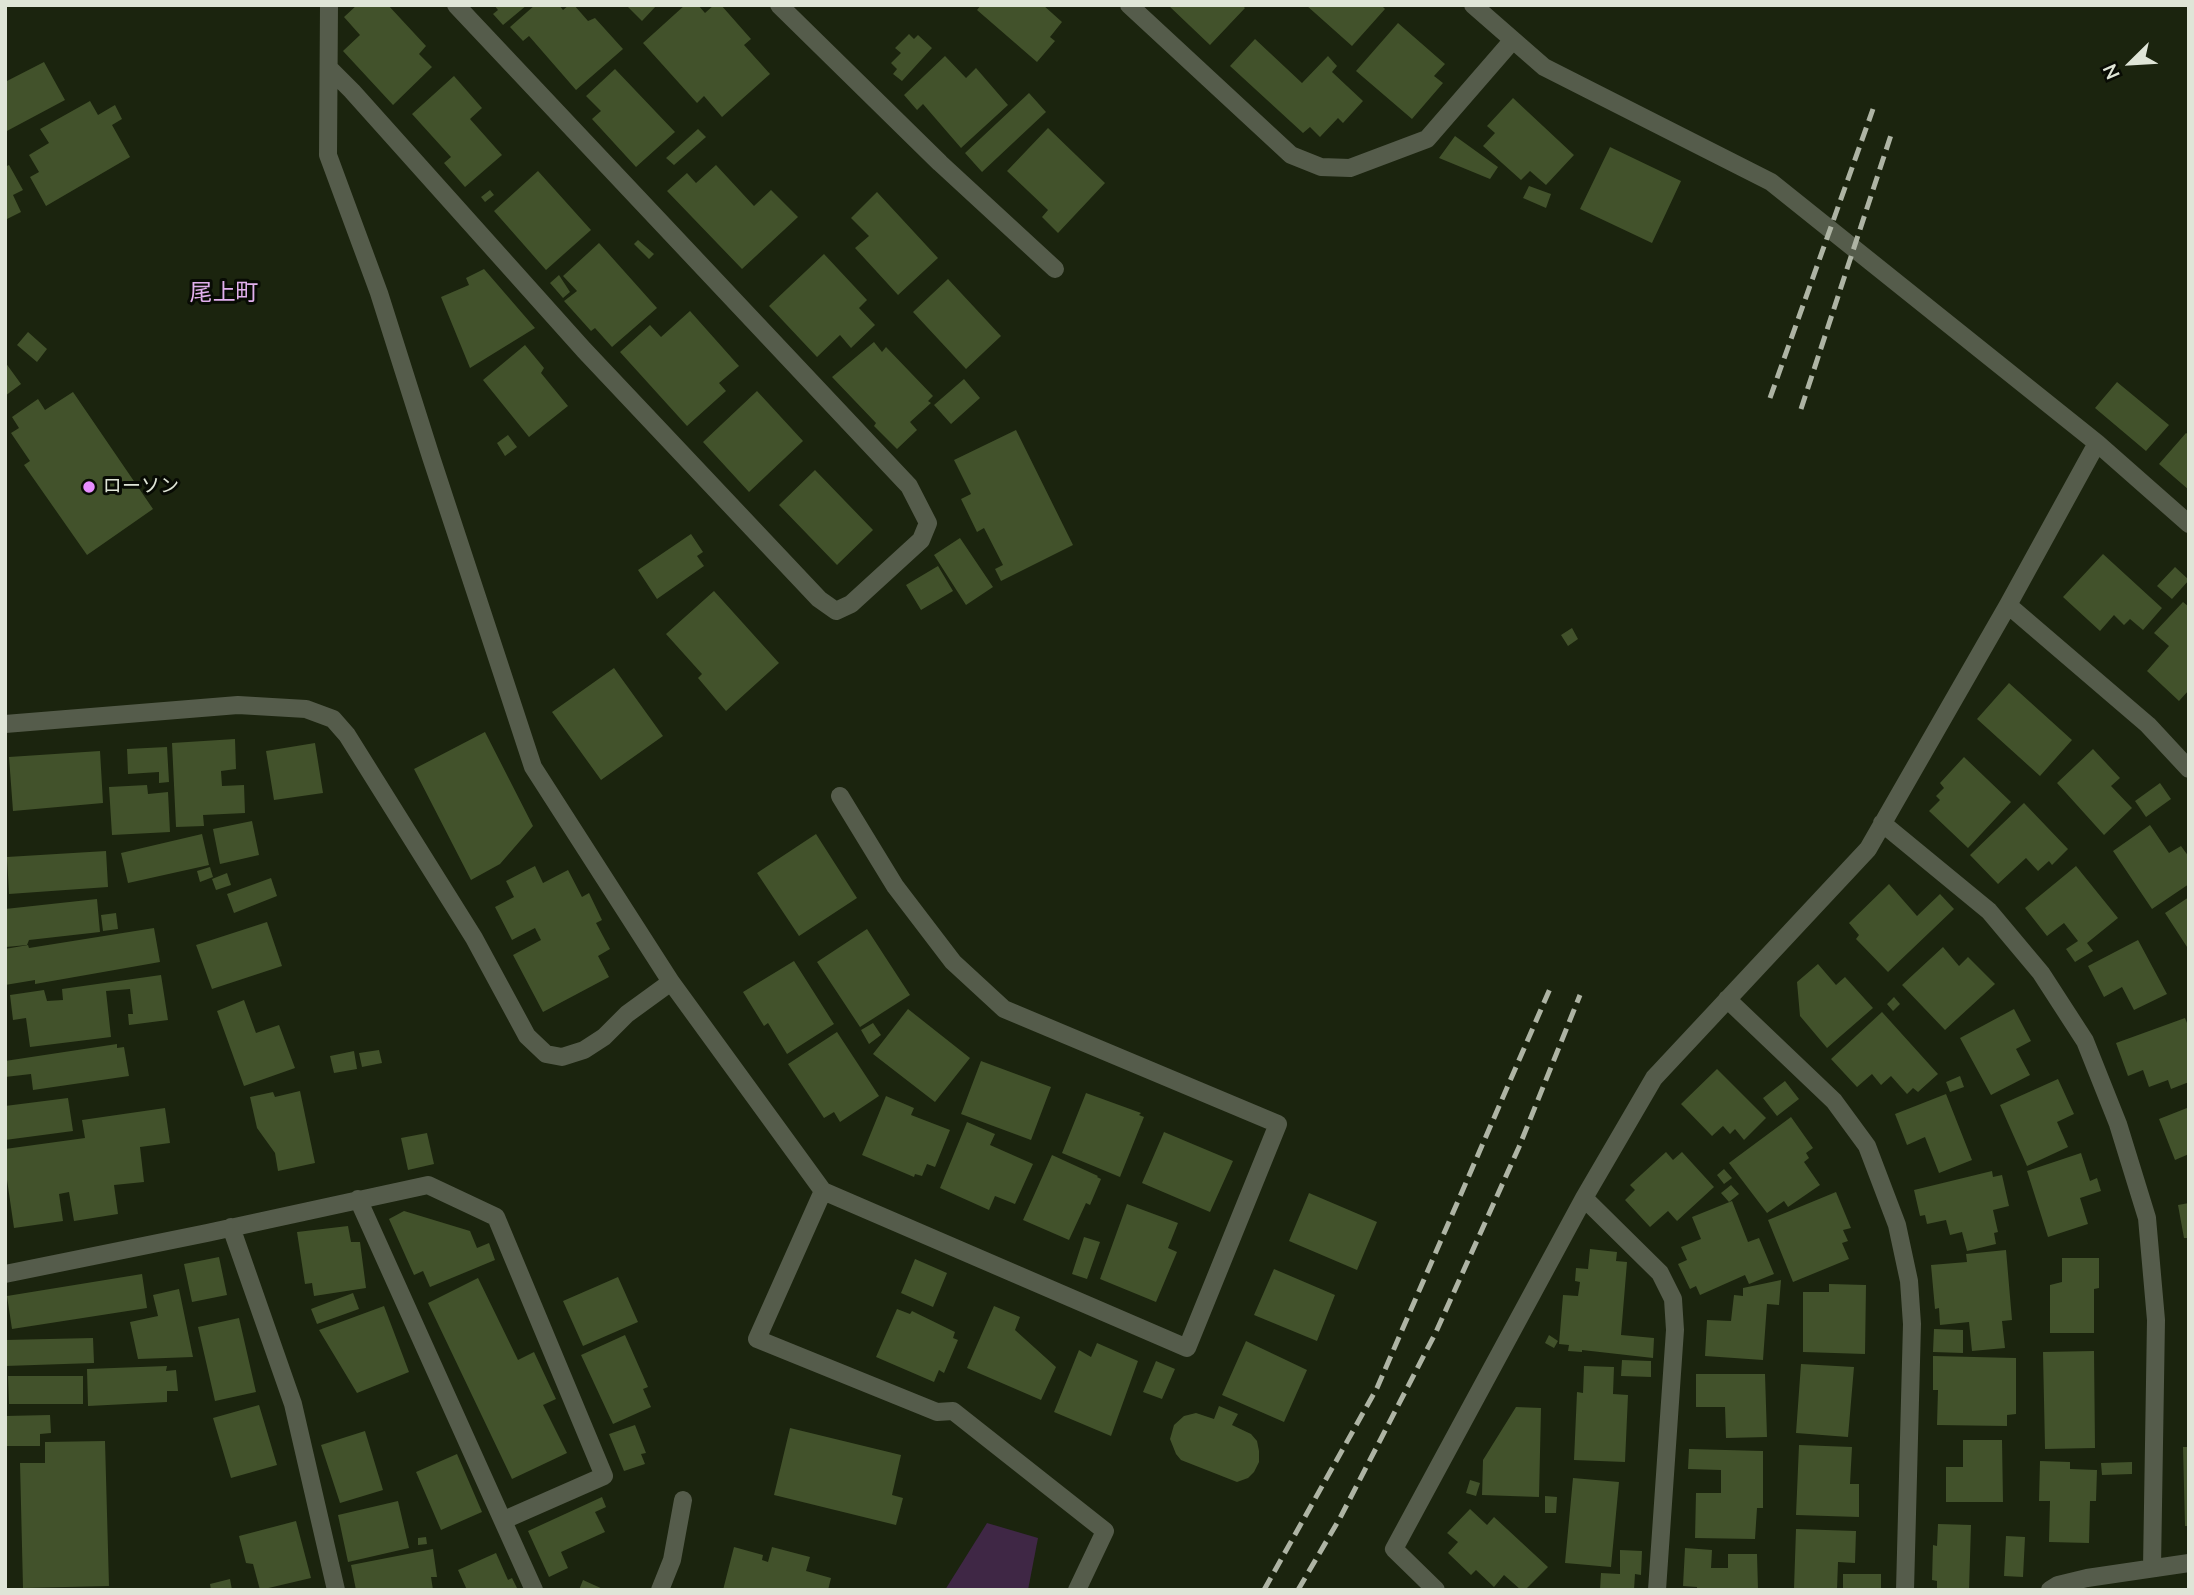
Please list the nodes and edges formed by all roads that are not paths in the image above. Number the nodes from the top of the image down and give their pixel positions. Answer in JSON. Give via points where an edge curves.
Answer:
{"nodes":[{"id":1,"x":329,"y":5,"type":"edge"},
{"id":2,"x":456,"y":5,"type":"edge"},
{"id":3,"x":779,"y":5,"type":"edge"},
{"id":4,"x":1129,"y":5,"type":"edge"},
{"id":5,"x":1473,"y":5,"type":"edge"},
{"id":6,"x":1512,"y":41,"type":"junction"},
{"id":7,"x":330,"y":69,"type":"junction"},
{"id":8,"x":1055,"y":269,"type":"dead end"},
{"id":9,"x":2097,"y":443,"type":"junction"},
{"id":10,"x":2189,"y":524,"type":"edge"},
{"id":11,"x":2008,"y":605,"type":"junction"},
{"id":12,"x":5,"y":724,"type":"edge"},
{"id":13,"x":2189,"y":769,"type":"edge"},
{"id":14,"x":839,"y":796,"type":"dead end"},
{"id":15,"x":1882,"y":823,"type":"junction"},
{"id":16,"x":671,"y":982,"type":"junction"},
{"id":17,"x":1727,"y":999,"type":"junction"},
{"id":18,"x":822,"y":1191,"type":"junction"},
{"id":19,"x":1584,"y":1198,"type":"junction"},
{"id":20,"x":358,"y":1199,"type":"junction"},
{"id":21,"x":230,"y":1227,"type":"junction"},
{"id":22,"x":5,"y":1274,"type":"edge"},
{"id":23,"x":683,"y":1500,"type":"dead end"},
{"id":24,"x":504,"y":1520,"type":"junction"},
{"id":25,"x":2189,"y":1563,"type":"edge"},
{"id":26,"x":2152,"y":1568,"type":"junction"},
{"id":27,"x":336,"y":1590,"type":"edge"},
{"id":28,"x":534,"y":1590,"type":"edge"},
{"id":29,"x":660,"y":1590,"type":"edge"},
{"id":30,"x":1077,"y":1590,"type":"edge"},
{"id":31,"x":1436,"y":1590,"type":"edge"},
{"id":32,"x":1657,"y":1590,"type":"edge"},
{"id":33,"x":1905,"y":1590,"type":"edge"},
{"id":34,"x":2050,"y":1590,"type":"edge"}],
"edges":[{"from":1,"to":7,"type":"street"},
{"from":2,"to":7,"type":"street","via":[[909,486],[928,523],[921,540],[851,604],[836,611],[819,599],[584,350]]},
{"from":3,"to":8,"type":"street"},
{"from":4,"to":6,"type":"street","via":[[1291,155],[1321,167],[1350,168],[1427,139]]},
{"from":5,"to":6,"type":"street"},
{"from":6,"to":9,"type":"street","via":[[1544,67],[1771,182]]},
{"from":7,"to":16,"type":"street","via":[[328,155],[379,293],[533,767]]},
{"from":9,"to":10,"type":"street"},
{"from":9,"to":11,"type":"street"},
{"from":11,"to":13,"type":"street","via":[[2148,725]]},
{"from":11,"to":15,"type":"street"},
{"from":12,"to":16,"type":"street","via":[[238,705],[306,709],[332,719],[347,735],[474,938],[527,1036],[546,1054],[562,1057],[584,1050]]},
{"from":14,"to":18,"type":"street","via":[[895,886],[953,962],[1004,1009],[1278,1124],[1186,1348]]},
{"from":15,"to":17,"type":"street","via":[[1868,849]]},
{"from":15,"to":26,"type":"street","via":[[1989,912],[2041,973],[2085,1041],[2118,1124],[2147,1218],[2156,1320]]},
{"from":16,"to":18,"type":"street"},
{"from":17,"to":19,"type":"street","via":[[1654,1078]]},
{"from":17,"to":33,"type":"street","via":[[1834,1101],[1867,1146],[1897,1225],[1912,1324]]},
{"from":18,"to":30,"type":"street","via":[[757,1339],[937,1412],[953,1411],[1105,1531]]},
{"from":19,"to":31,"type":"street","via":[[1394,1549]]},
{"from":19,"to":32,"type":"street","via":[[1660,1273],[1673,1299],[1675,1330]]},
{"from":20,"to":21,"type":"street"},
{"from":20,"to":24,"type":"street"},
{"from":20,"to":24,"type":"street","via":[[428,1185],[496,1217],[604,1476]]},
{"from":21,"to":22,"type":"street"},
{"from":21,"to":27,"type":"street","via":[[293,1404]]},
{"from":23,"to":29,"type":"street","via":[[672,1560]]},
{"from":24,"to":28,"type":"street"},
{"from":25,"to":26,"type":"street"},
{"from":26,"to":34,"type":"street","via":[[2087,1578]]}]}
